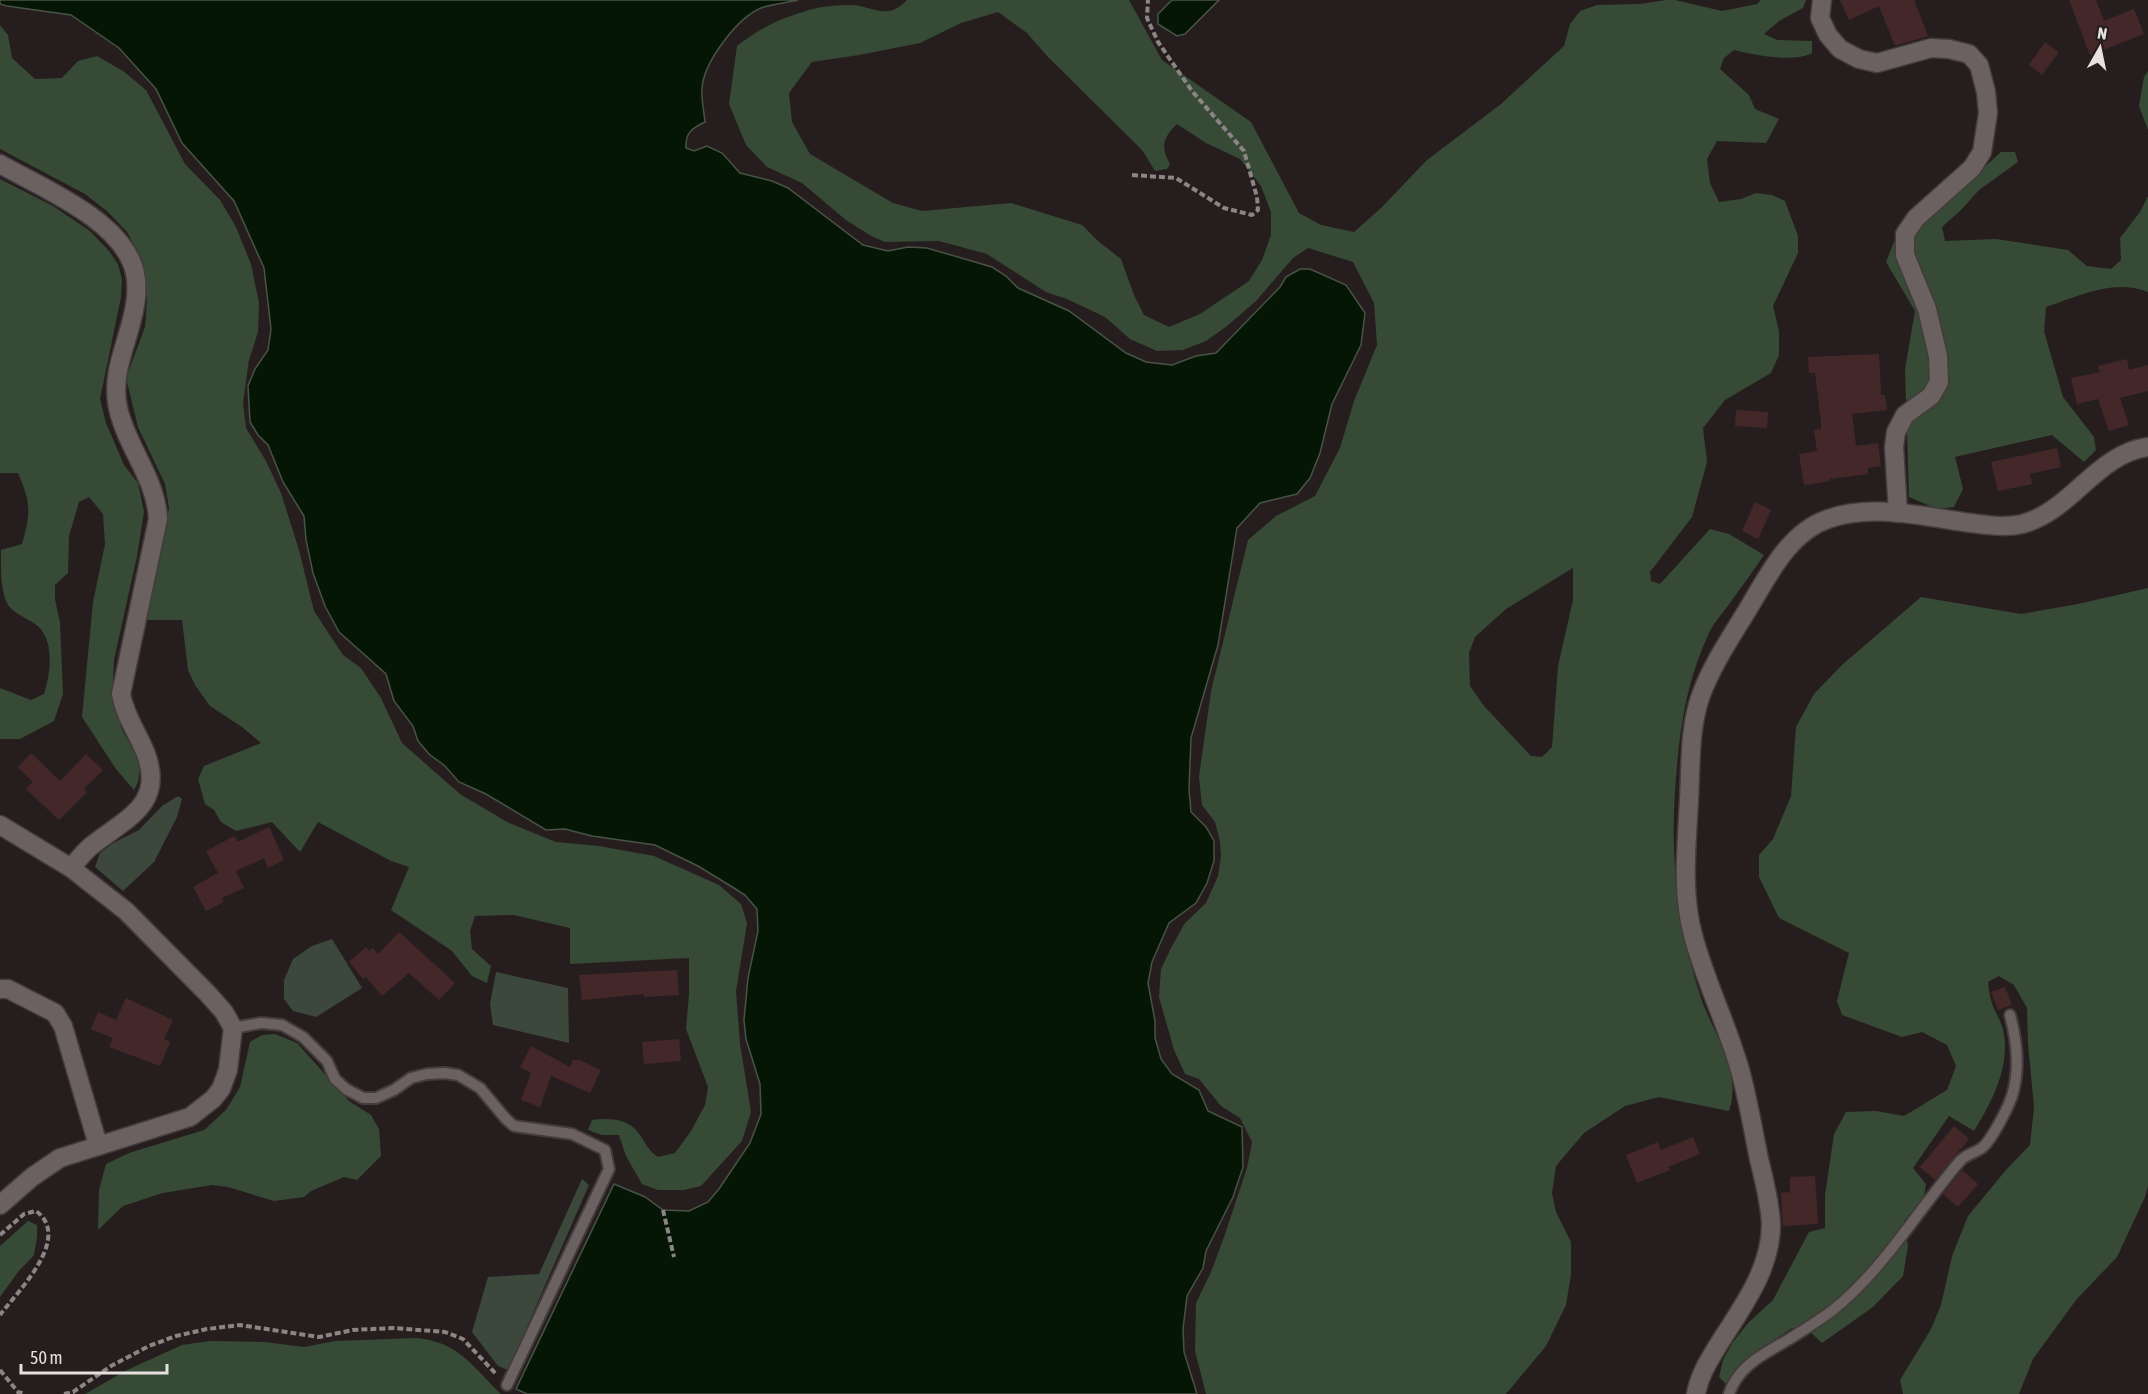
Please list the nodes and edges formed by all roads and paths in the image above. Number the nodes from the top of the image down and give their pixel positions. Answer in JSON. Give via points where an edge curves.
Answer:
{"nodes":[{"id":1,"x":1148,"y":0,"type":"edge"},
{"id":2,"x":1822,"y":0,"type":"edge"},
{"id":3,"x":0,"y":164,"type":"edge"},
{"id":4,"x":1132,"y":176,"type":"dead end"},
{"id":5,"x":2148,"y":447,"type":"edge"},
{"id":6,"x":1898,"y":513,"type":"junction"},
{"id":7,"x":0,"y":825,"type":"edge"},
{"id":8,"x":71,"y":868,"type":"junction"},
{"id":9,"x":0,"y":989,"type":"edge"},
{"id":10,"x":2010,"y":1015,"type":"dead end"},
{"id":11,"x":233,"y":1028,"type":"junction"},
{"id":12,"x":98,"y":1145,"type":"junction"},
{"id":13,"x":0,"y":1205,"type":"edge"},
{"id":14,"x":663,"y":1210,"type":"dead end"},
{"id":15,"x":0,"y":1235,"type":"edge"},
{"id":16,"x":674,"y":1257,"type":"dead end"},
{"id":17,"x":0,"y":1315,"type":"edge"},
{"id":18,"x":0,"y":1370,"type":"edge"},
{"id":19,"x":507,"y":1385,"type":"joint"},
{"id":20,"x":25,"y":1394,"type":"edge"},
{"id":21,"x":64,"y":1394,"type":"edge"},
{"id":22,"x":1696,"y":1394,"type":"edge"},
{"id":23,"x":1729,"y":1394,"type":"edge"}],
"edges":[{"from":1,"to":4,"type":"path","via":[[1147,18],[1158,42],[1192,91],[1244,151],[1258,210],[1252,215],[1224,208],[1176,178]]},
{"from":2,"to":6,"type":"street","via":[[1820,18],[1840,49],[1877,63],[1931,48],[1969,54],[1979,64],[1986,92],[1988,113],[1982,152],[1972,168],[1916,218],[1905,234],[1905,255],[1927,309],[1938,356],[1939,382],[1931,396],[1905,415],[1896,432]]},
{"from":3,"to":8,"type":"street","via":[[82,210],[106,228],[126,250],[137,289],[116,387],[118,408],[152,486],[158,519],[122,694],[124,710],[145,754],[152,782],[145,802]]},
{"from":5,"to":6,"type":"street","via":[[2120,456],[2060,504],[2020,525],[1999,526]]},
{"from":6,"to":22,"type":"street","via":[[1866,512],[1825,520],[1790,546],[1715,666],[1694,723],[1688,912],[1740,1070],[1771,1221],[1762,1271],[1702,1372]]},
{"from":7,"to":8,"type":"street"},
{"from":8,"to":11,"type":"street","via":[[126,911],[208,994]]},
{"from":9,"to":12,"type":"street","via":[[8,989],[56,1013]]},
{"from":10,"to":23,"type":"lane","via":[[2017,1042],[2012,1095],[1983,1147],[1962,1158],[1854,1292],[1831,1311],[1758,1356],[1740,1373]]},
{"from":11,"to":12,"type":"street","via":[[228,1070],[213,1099],[190,1117]]},
{"from":11,"to":19,"type":"lane","via":[[261,1023],[282,1025],[303,1037],[327,1061],[335,1080],[363,1098],[376,1098],[411,1078],[458,1075],[480,1088],[514,1126],[572,1134],[605,1150],[609,1169]]},
{"from":12,"to":13,"type":"street","via":[[60,1158]]},
{"from":14,"to":16,"type":"path"},
{"from":15,"to":17,"type":"path","via":[[24,1214],[36,1211],[44,1217],[48,1228],[42,1259]]},
{"from":18,"to":20,"type":"path","via":[[18,1392]]},
{"from":19,"to":21,"type":"path","via":[[463,1339],[445,1332],[394,1328],[319,1337],[240,1325],[197,1331],[149,1346]]}]}
